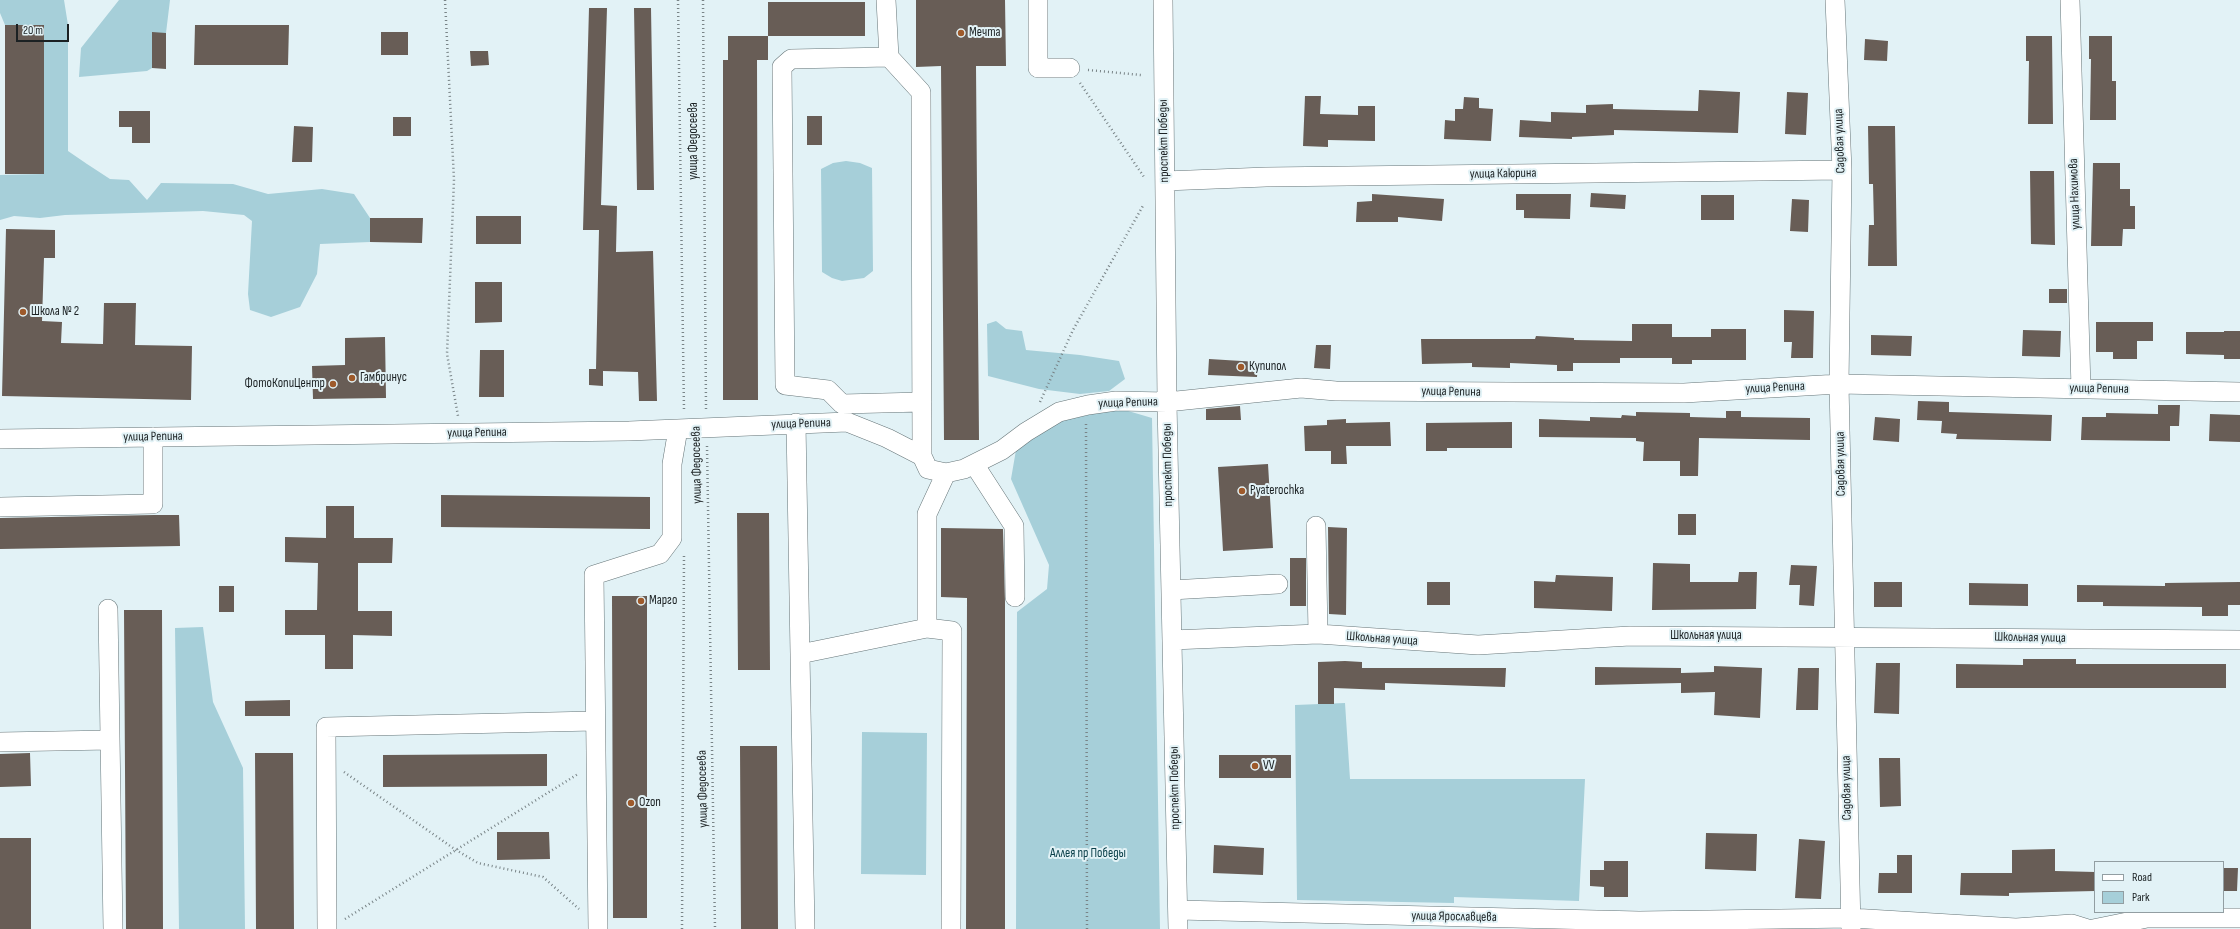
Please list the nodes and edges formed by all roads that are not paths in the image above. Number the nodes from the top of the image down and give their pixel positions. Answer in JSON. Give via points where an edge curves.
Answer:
{"nodes":[{"id":1,"x":886,"y":0,"type":"edge"},
{"id":2,"x":1038,"y":0,"type":"edge"},
{"id":3,"x":1163,"y":0,"type":"edge"},
{"id":4,"x":1835,"y":0,"type":"edge"},
{"id":5,"x":2070,"y":0,"type":"edge"},
{"id":6,"x":888,"y":57,"type":"junction"},
{"id":7,"x":1070,"y":68,"type":"road end"},
{"id":8,"x":1842,"y":170,"type":"junction"},
{"id":9,"x":1165,"y":180,"type":"junction"},
{"id":10,"x":1839,"y":384,"type":"junction"},
{"id":11,"x":2081,"y":389,"type":"junction"},
{"id":12,"x":2240,"y":392,"type":"edge"},
{"id":13,"x":922,"y":402,"type":"junction"},
{"id":14,"x":1167,"y":402,"type":"junction"},
{"id":15,"x":796,"y":423,"type":"junction"},
{"id":16,"x":678,"y":429,"type":"junction"},
{"id":17,"x":153,"y":437,"type":"junction"},
{"id":18,"x":0,"y":439,"type":"edge"},
{"id":19,"x":922,"y":456,"type":"junction"},
{"id":20,"x":974,"y":464,"type":"junction"},
{"id":21,"x":946,"y":473,"type":"junction"},
{"id":22,"x":0,"y":507,"type":"edge"},
{"id":23,"x":1316,"y":526,"type":"dead end"},
{"id":24,"x":1278,"y":584,"type":"dead end"},
{"id":25,"x":1171,"y":590,"type":"junction"},
{"id":26,"x":1015,"y":596,"type":"dead end"},
{"id":27,"x":108,"y":609,"type":"dead end"},
{"id":28,"x":927,"y":628,"type":"junction"},
{"id":29,"x":1318,"y":634,"type":"junction"},
{"id":30,"x":1844,"y":636,"type":"junction"},
{"id":31,"x":1172,"y":640,"type":"junction"},
{"id":32,"x":2240,"y":640,"type":"edge"},
{"id":33,"x":800,"y":654,"type":"junction"},
{"id":34,"x":594,"y":721,"type":"junction"},
{"id":35,"x":110,"y":740,"type":"junction"},
{"id":36,"x":0,"y":742,"type":"edge"},
{"id":37,"x":1178,"y":910,"type":"junction"},
{"id":38,"x":2240,"y":918,"type":"edge"},
{"id":39,"x":1851,"y":923,"type":"edge"},
{"id":40,"x":335,"y":925,"type":"edge"},
{"id":41,"x":1639,"y":925,"type":"edge"},
{"id":42,"x":598,"y":928,"type":"edge"},
{"id":43,"x":2085,"y":928,"type":"edge"},
{"id":44,"x":113,"y":929,"type":"edge"},
{"id":45,"x":805,"y":929,"type":"edge"},
{"id":46,"x":951,"y":929,"type":"edge"},
{"id":47,"x":1178,"y":929,"type":"edge"}],
"edges":[{"from":1,"to":6,"type":"street"},
{"from":2,"to":7,"type":"street","via":[[1038,68]]},
{"from":3,"to":9,"type":"street","name":"проспект Победы"},
{"from":4,"to":8,"type":"street","name":"Садовая улица"},
{"from":5,"to":11,"type":"street","name":"улица Нахимова"},
{"from":6,"to":13,"type":"street","via":[[921,92]]},
{"from":6,"to":13,"type":"street","via":[[791,59],[782,67],[785,385],[828,390],[842,404]]},
{"from":8,"to":9,"type":"street","name":"улица Каюрина"},
{"from":8,"to":10,"type":"street","name":"Садовая улица"},
{"from":9,"to":14,"type":"street","name":"проспект Победы"},
{"from":10,"to":11,"type":"street","name":"улица Репина"},
{"from":10,"to":14,"type":"street","name":"улица Репина","via":[[1668,393],[1336,391],[1301,388]]},
{"from":10,"to":30,"type":"street","name":"Садовая улица"},
{"from":11,"to":12,"type":"street","name":"улица Репина"},
{"from":13,"to":19,"type":"street"},
{"from":14,"to":20,"type":"street","name":"улица Репина","via":[[1116,401],[1059,412],[1002,450]]},
{"from":14,"to":25,"type":"street","name":"проспект Победы"},
{"from":15,"to":16,"type":"street","name":"улица Репина"},
{"from":15,"to":19,"type":"street","name":"улица Репина","via":[[847,422]]},
{"from":15,"to":33,"type":"street"},
{"from":16,"to":17,"type":"street","name":"улица Репина"},
{"from":16,"to":34,"type":"street","via":[[672,464],[672,538],[660,554],[594,575]]},
{"from":17,"to":18,"type":"street","name":"улица Репина"},
{"from":17,"to":22,"type":"street","via":[[153,504]]},
{"from":19,"to":21,"type":"street","name":"улица Репина","via":[[928,469]]},
{"from":20,"to":21,"type":"street","name":"улица Репина"},
{"from":20,"to":26,"type":"street","via":[[1014,526]]},
{"from":21,"to":28,"type":"street","via":[[927,514]]},
{"from":23,"to":29,"type":"street"},
{"from":24,"to":25,"type":"street"},
{"from":25,"to":31,"type":"street","name":"проспект Победы"},
{"from":27,"to":35,"type":"street"},
{"from":28,"to":33,"type":"street"},
{"from":28,"to":46,"type":"street","via":[[952,631]]},
{"from":29,"to":30,"type":"street","name":"Школьная улица","via":[[1478,645],[1630,636]]},
{"from":29,"to":31,"type":"street","name":"Школьная улица"},
{"from":30,"to":32,"type":"street","name":"Школьная улица"},
{"from":30,"to":39,"type":"street","name":"Садовая улица"},
{"from":31,"to":37,"type":"street","name":"проспект Победы"},
{"from":33,"to":45,"type":"street"},
{"from":34,"to":40,"type":"street","via":[[326,727]]},
{"from":34,"to":42,"type":"street"},
{"from":35,"to":36,"type":"street"},
{"from":35,"to":44,"type":"street"},
{"from":37,"to":41,"type":"street","name":"улица Ярославцева"},
{"from":37,"to":47,"type":"street","name":"проспект Победы"},
{"from":38,"to":43,"type":"street","name":"улица Ярославцева","via":[[2147,918]]},
{"from":39,"to":41,"type":"street","name":"улица Ярославцева"},
{"from":39,"to":43,"type":"street","name":"улица Ярославцева","via":[[2016,928],[2072,924]]}]}
